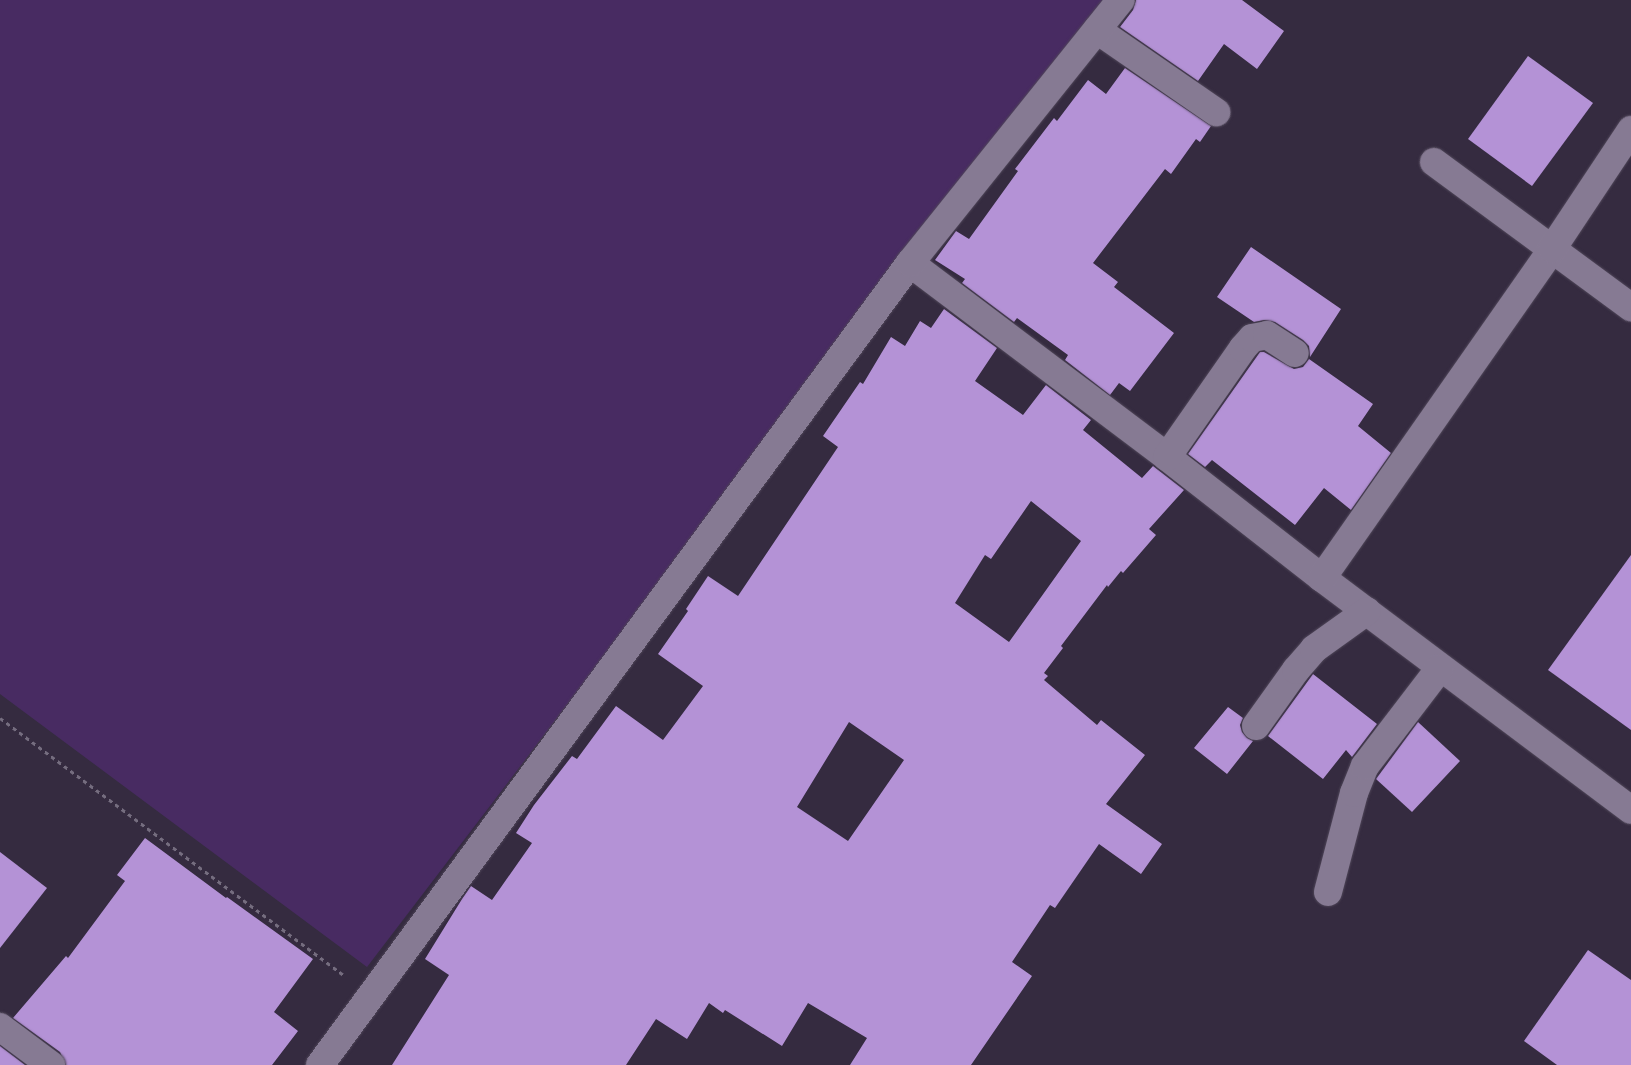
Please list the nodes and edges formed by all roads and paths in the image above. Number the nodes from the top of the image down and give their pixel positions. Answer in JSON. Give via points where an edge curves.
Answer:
{"nodes":[{"id":1,"x":1121,"y":0,"type":"edge"},
{"id":2,"x":1097,"y":30,"type":"junction"},
{"id":3,"x":1216,"y":112,"type":"dead end"},
{"id":4,"x":1631,"y":130,"type":"edge"},
{"id":5,"x":1434,"y":162,"type":"dead end"},
{"id":6,"x":1552,"y":250,"type":"junction"},
{"id":7,"x":910,"y":263,"type":"junction"},
{"id":8,"x":1631,"y":307,"type":"edge"},
{"id":9,"x":1295,"y":353,"type":"dead end"},
{"id":10,"x":1167,"y":457,"type":"junction"},
{"id":11,"x":1322,"y":578,"type":"junction"},
{"id":12,"x":1367,"y":611,"type":"junction"},
{"id":13,"x":1440,"y":668,"type":"junction"},
{"id":14,"x":0,"y":718,"type":"edge"},
{"id":15,"x":1256,"y":726,"type":"dead end"},
{"id":16,"x":1631,"y":810,"type":"edge"},
{"id":17,"x":1328,"y":892,"type":"dead end"},
{"id":18,"x":371,"y":995,"type":"junction"},
{"id":19,"x":0,"y":1027,"type":"edge"},
{"id":20,"x":51,"y":1065,"type":"edge"},
{"id":21,"x":320,"y":1065,"type":"edge"}],
"edges":[{"from":1,"to":2,"type":"street"},
{"from":2,"to":3,"type":"street"},
{"from":2,"to":7,"type":"street"},
{"from":4,"to":6,"type":"street"},
{"from":5,"to":6,"type":"street"},
{"from":6,"to":8,"type":"street"},
{"from":6,"to":11,"type":"street"},
{"from":7,"to":10,"type":"street"},
{"from":7,"to":18,"type":"street"},
{"from":9,"to":10,"type":"street","via":[[1267,335],[1252,338]]},
{"from":10,"to":11,"type":"street"},
{"from":11,"to":12,"type":"street"},
{"from":12,"to":13,"type":"street"},
{"from":12,"to":15,"type":"street","via":[[1314,649]]},
{"from":13,"to":16,"type":"street"},
{"from":13,"to":17,"type":"street","via":[[1365,766],[1354,793]]},
{"from":14,"to":18,"type":"path"},
{"from":18,"to":21,"type":"street"},
{"from":19,"to":20,"type":"street"}]}
